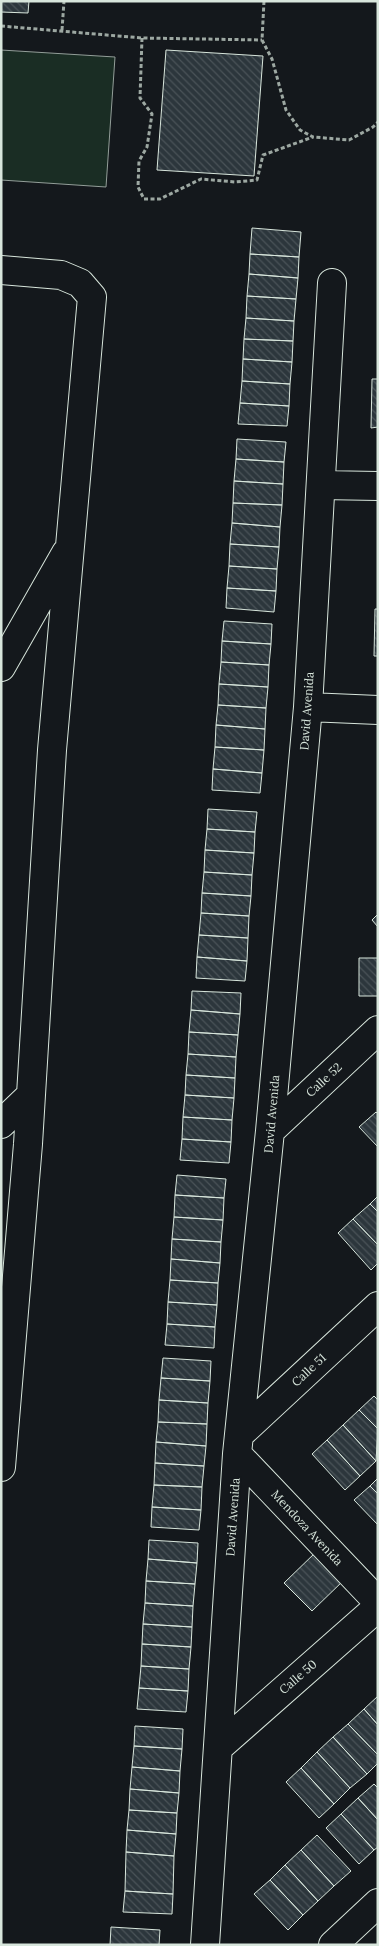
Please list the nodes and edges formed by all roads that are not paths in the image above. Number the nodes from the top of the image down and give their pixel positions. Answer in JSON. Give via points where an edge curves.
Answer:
{"nodes":[{"id":1,"x":1,"y":270,"type":"edge"},
{"id":2,"x":332,"y":283,"type":"dead end"},
{"id":3,"x":321,"y":485,"type":"junction"},
{"id":4,"x":378,"y":486,"type":"edge"},
{"id":5,"x":70,"y":545,"type":"junction"},
{"id":6,"x":1,"y":667,"type":"edge"},
{"id":7,"x":308,"y":707,"type":"junction"},
{"id":8,"x":378,"y":710,"type":"edge"},
{"id":9,"x":378,"y":1030,"type":"edge"},
{"id":10,"x":30,"y":1096,"type":"junction"},
{"id":11,"x":1,"y":1124,"type":"edge"},
{"id":12,"x":270,"y":1131,"type":"junction"},
{"id":13,"x":378,"y":1306,"type":"edge"},
{"id":14,"x":238,"y":1444,"type":"junction"},
{"id":15,"x":1,"y":1467,"type":"edge"},
{"id":16,"x":378,"y":1602,"type":"edge"},
{"id":17,"x":378,"y":1607,"type":"edge"},
{"id":18,"x":219,"y":1746,"type":"junction"},
{"id":19,"x":378,"y":1902,"type":"edge"},
{"id":20,"x":206,"y":1945,"type":"edge"},
{"id":21,"x":333,"y":1945,"type":"edge"}],
"edges":[{"from":1,"to":5,"type":"street","via":[[61,275],[80,283],[92,297]]},
{"from":2,"to":3,"type":"street","name":"David Avenida"},
{"from":3,"to":4,"type":"street"},
{"from":3,"to":7,"type":"street","name":"David Avenida"},
{"from":5,"to":6,"type":"street"},
{"from":5,"to":10,"type":"street","via":[[52,750]]},
{"from":7,"to":8,"type":"street"},
{"from":7,"to":12,"type":"street","name":"David Avenida"},
{"from":9,"to":12,"type":"street","name":"Calle 52"},
{"from":10,"to":11,"type":"street"},
{"from":10,"to":15,"type":"street"},
{"from":12,"to":14,"type":"street","name":"David Avenida"},
{"from":13,"to":14,"type":"street","name":"Calle 51"},
{"from":14,"to":16,"type":"street","name":"Mendoza Avenida"},
{"from":14,"to":18,"type":"street","name":"David Avenida"},
{"from":17,"to":18,"type":"street","name":"Calle 50"},
{"from":18,"to":20,"type":"street","name":"David Avenida"},
{"from":19,"to":21,"type":"street"}]}
